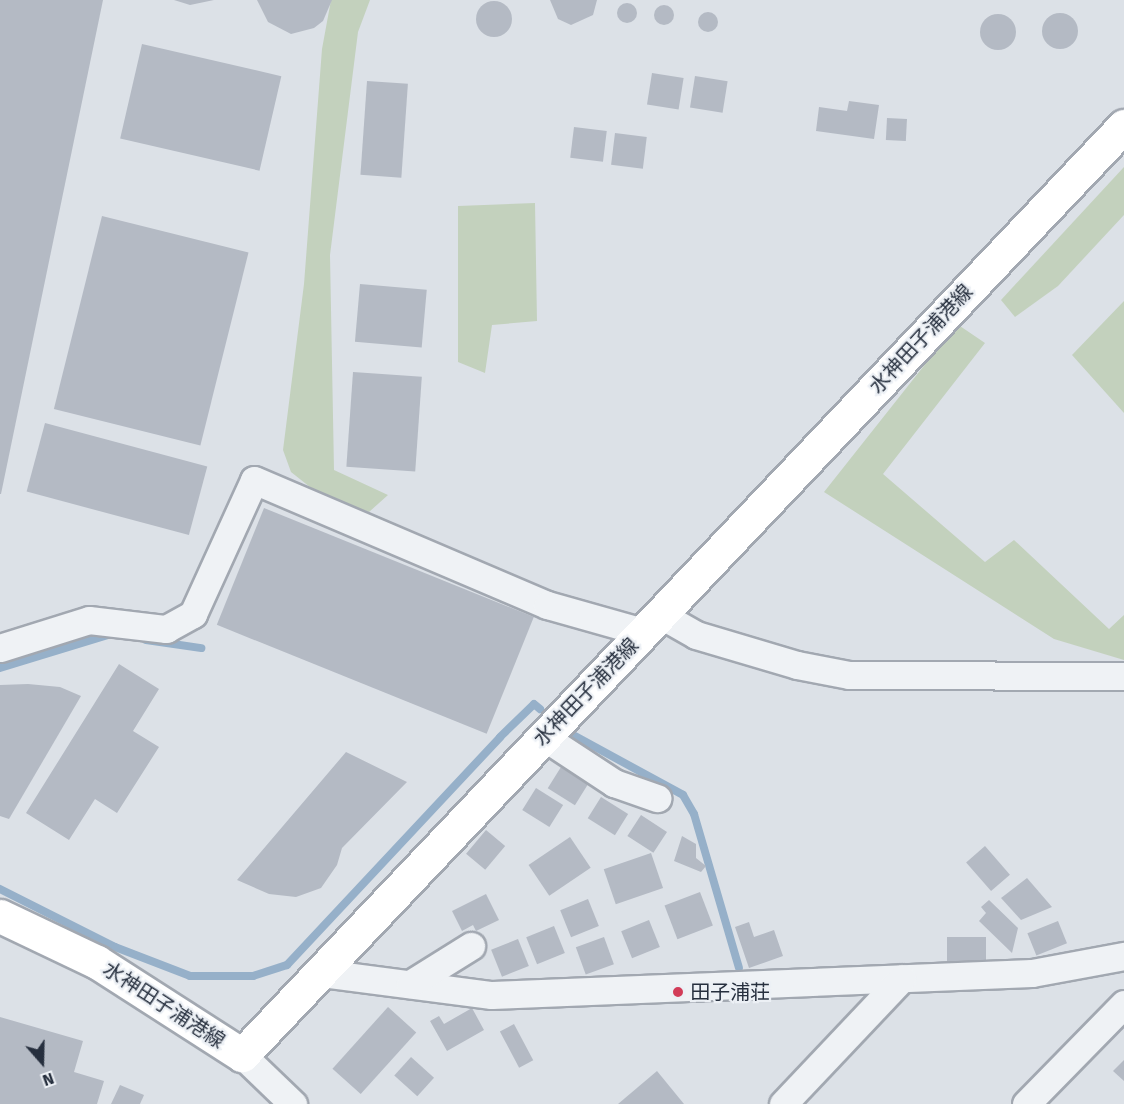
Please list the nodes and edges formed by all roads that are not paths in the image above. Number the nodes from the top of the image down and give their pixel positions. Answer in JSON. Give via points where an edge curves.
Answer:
{"nodes":[{"id":1,"x":1124,"y":126,"type":"edge"},
{"id":2,"x":652,"y":624,"type":"junction"},
{"id":3,"x":0,"y":648,"type":"edge"},
{"id":4,"x":1124,"y":676,"type":"edge"},
{"id":5,"x":544,"y":736,"type":"junction"},
{"id":6,"x":657,"y":798,"type":"dead end"},
{"id":7,"x":0,"y":916,"type":"edge"},
{"id":8,"x":471,"y":946,"type":"dead end"},
{"id":9,"x":1124,"y":956,"type":"edge"},
{"id":10,"x":322,"y":973,"type":"junction"},
{"id":11,"x":902,"y":978,"type":"junction"},
{"id":12,"x":410,"y":984,"type":"junction"},
{"id":13,"x":1124,"y":1004,"type":"edge"},
{"id":14,"x":242,"y":1055,"type":"junction"},
{"id":15,"x":292,"y":1104,"type":"edge"},
{"id":16,"x":783,"y":1104,"type":"edge"},
{"id":17,"x":1026,"y":1104,"type":"edge"}],
"edges":[{"from":1,"to":2,"type":"main road","name":"水神田子浦港線"},
{"from":2,"to":3,"type":"street","via":[[548,605],[254,480],[193,614],[166,629],[89,620]]},
{"from":2,"to":4,"type":"street","via":[[797,665],[849,675]]},
{"from":2,"to":5,"type":"main road","name":"水神田子浦港線"},
{"from":5,"to":6,"type":"street","via":[[614,783]]},
{"from":5,"to":10,"type":"main road","name":"水神田子浦港線"},
{"from":7,"to":14,"type":"main road","name":"水神田子浦港線","via":[[97,962]]},
{"from":8,"to":12,"type":"street"},
{"from":9,"to":11,"type":"street","via":[[1032,973]]},
{"from":10,"to":12,"type":"street"},
{"from":10,"to":14,"type":"main road","name":"水神田子浦港線"},
{"from":11,"to":12,"type":"street","via":[[492,995]]},
{"from":11,"to":16,"type":"street"},
{"from":13,"to":17,"type":"street"},
{"from":14,"to":15,"type":"street"}]}
